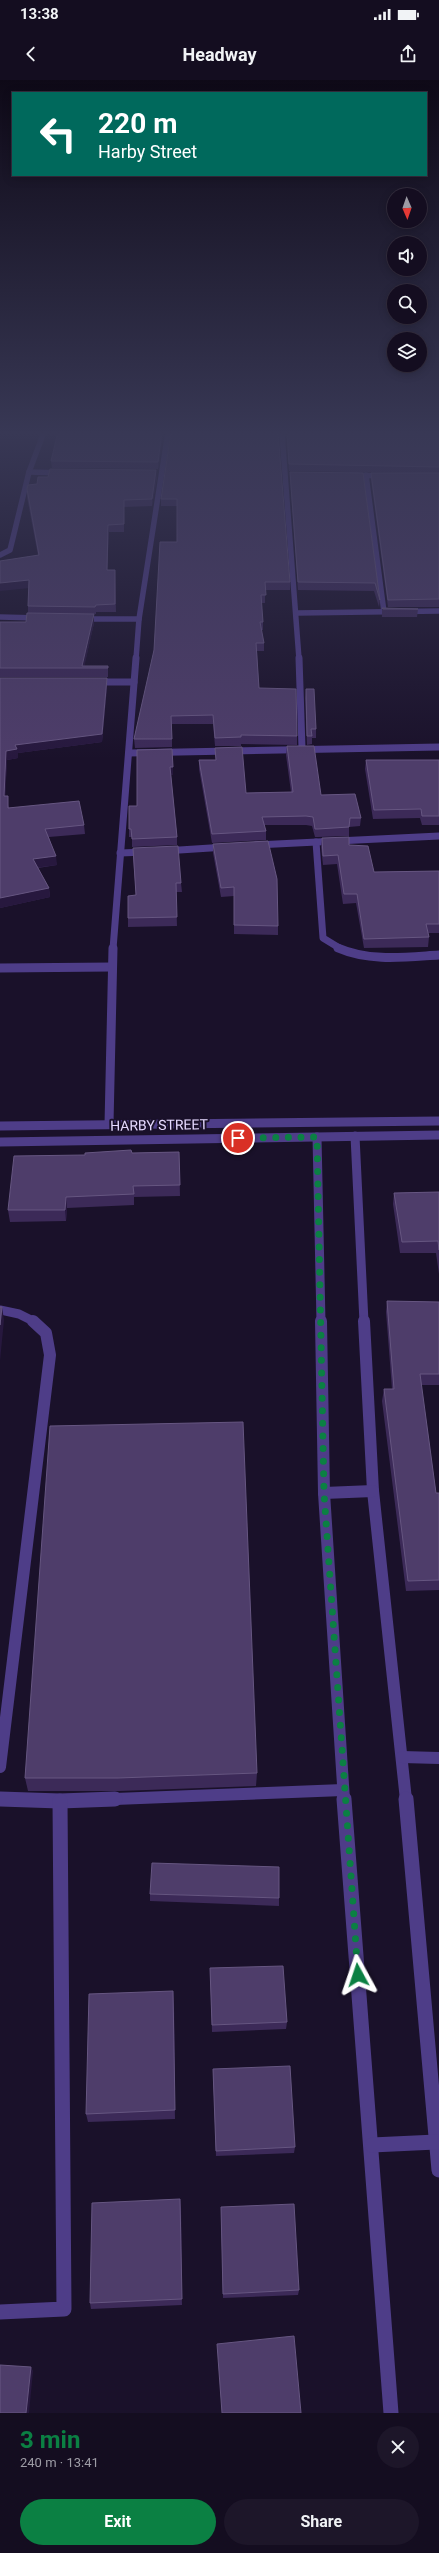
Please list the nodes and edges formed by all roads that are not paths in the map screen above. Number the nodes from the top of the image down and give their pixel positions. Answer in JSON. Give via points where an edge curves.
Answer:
{"nodes":[{"id":1,"x":12,"y":541,"type":"edge"},
{"id":2,"x":152,"y":541,"type":"edge"},
{"id":3,"x":290,"y":541,"type":"edge"},
{"id":4,"x":375,"y":541,"type":"edge"},
{"id":5,"x":0,"y":555,"type":"edge"},
{"id":6,"x":439,"y":611,"type":"edge"},
{"id":7,"x":384,"y":612,"type":"junction"},
{"id":8,"x":297,"y":613,"type":"junction"},
{"id":9,"x":0,"y":617,"type":"edge"},
{"id":10,"x":46,"y":618,"type":"edge"},
{"id":11,"x":70,"y":618,"type":"edge"},
{"id":12,"x":139,"y":620,"type":"junction"},
{"id":13,"x":87,"y":682,"type":"edge"},
{"id":14,"x":134,"y":682,"type":"junction"},
{"id":15,"x":439,"y":747,"type":"edge"},
{"id":16,"x":302,"y":748,"type":"junction"},
{"id":17,"x":129,"y":753,"type":"junction"},
{"id":18,"x":439,"y":836,"type":"edge"},
{"id":19,"x":316,"y":842,"type":"junction"},
{"id":20,"x":120,"y":853,"type":"junction"},
{"id":21,"x":439,"y":955,"type":"edge"},
{"id":22,"x":112,"y":967,"type":"junction"},
{"id":23,"x":0,"y":968,"type":"edge"},
{"id":24,"x":439,"y":1120,"type":"edge"},
{"id":25,"x":109,"y":1124,"type":"junction"},
{"id":26,"x":0,"y":1126,"type":"edge"},
{"id":27,"x":439,"y":1135,"type":"edge"},
{"id":28,"x":355,"y":1136,"type":"junction"},
{"id":29,"x":317,"y":1137,"type":"junction"},
{"id":30,"x":0,"y":1142,"type":"edge"},
{"id":31,"x":0,"y":1310,"type":"edge"},
{"id":32,"x":373,"y":1491,"type":"junction"},
{"id":33,"x":324,"y":1493,"type":"junction"},
{"id":34,"x":402,"y":1757,"type":"junction"},
{"id":35,"x":439,"y":1758,"type":"edge"},
{"id":36,"x":0,"y":1767,"type":"edge"},
{"id":37,"x":343,"y":1790,"type":"junction"},
{"id":38,"x":0,"y":1799,"type":"edge"},
{"id":39,"x":60,"y":1801,"type":"junction"},
{"id":40,"x":436,"y":2142,"type":"junction"},
{"id":41,"x":372,"y":2145,"type":"junction"},
{"id":42,"x":439,"y":2170,"type":"edge"},
{"id":43,"x":0,"y":2312,"type":"edge"},
{"id":44,"x":391,"y":2413,"type":"edge"}],
"edges":[{"from":1,"to":5,"type":"street","via":[[10,550]]},
{"from":2,"to":12,"type":"street"},
{"from":3,"to":8,"type":"street"},
{"from":4,"to":7,"type":"street"},
{"from":6,"to":7,"type":"street"},
{"from":7,"to":8,"type":"street"},
{"from":8,"to":16,"type":"street"},
{"from":9,"to":10,"type":"street"},
{"from":11,"to":12,"type":"street"},
{"from":12,"to":14,"type":"street"},
{"from":13,"to":14,"type":"street"},
{"from":14,"to":17,"type":"street"},
{"from":15,"to":16,"type":"street"},
{"from":16,"to":17,"type":"street"},
{"from":17,"to":20,"type":"street"},
{"from":18,"to":19,"type":"street"},
{"from":19,"to":20,"type":"street"},
{"from":19,"to":21,"type":"street","via":[[323,938],[333,948],[368,956]]},
{"from":20,"to":22,"type":"street"},
{"from":22,"to":23,"type":"street"},
{"from":22,"to":25,"type":"street"},
{"from":24,"to":25,"type":"street","name":"HARBY STREET"},
{"from":25,"to":26,"type":"street","name":"HARBY STREET"},
{"from":27,"to":28,"type":"street","name":"HARBY STREET"},
{"from":28,"to":29,"type":"street","name":"HARBY STREET"},
{"from":28,"to":32,"type":"street"},
{"from":29,"to":30,"type":"street","name":"HARBY STREET"},
{"from":29,"to":33,"type":"street"},
{"from":31,"to":36,"type":"street","via":[[8,1309],[32,1320],[46,1332],[50,1354]]},
{"from":32,"to":33,"type":"street"},
{"from":32,"to":34,"type":"street"},
{"from":33,"to":37,"type":"street"},
{"from":34,"to":35,"type":"street"},
{"from":34,"to":40,"type":"street"},
{"from":37,"to":39,"type":"street"},
{"from":37,"to":41,"type":"street"},
{"from":38,"to":39,"type":"street"},
{"from":39,"to":43,"type":"street","via":[[64,2309]]},
{"from":40,"to":41,"type":"street"},
{"from":40,"to":42,"type":"street"},
{"from":41,"to":44,"type":"street"}]}
